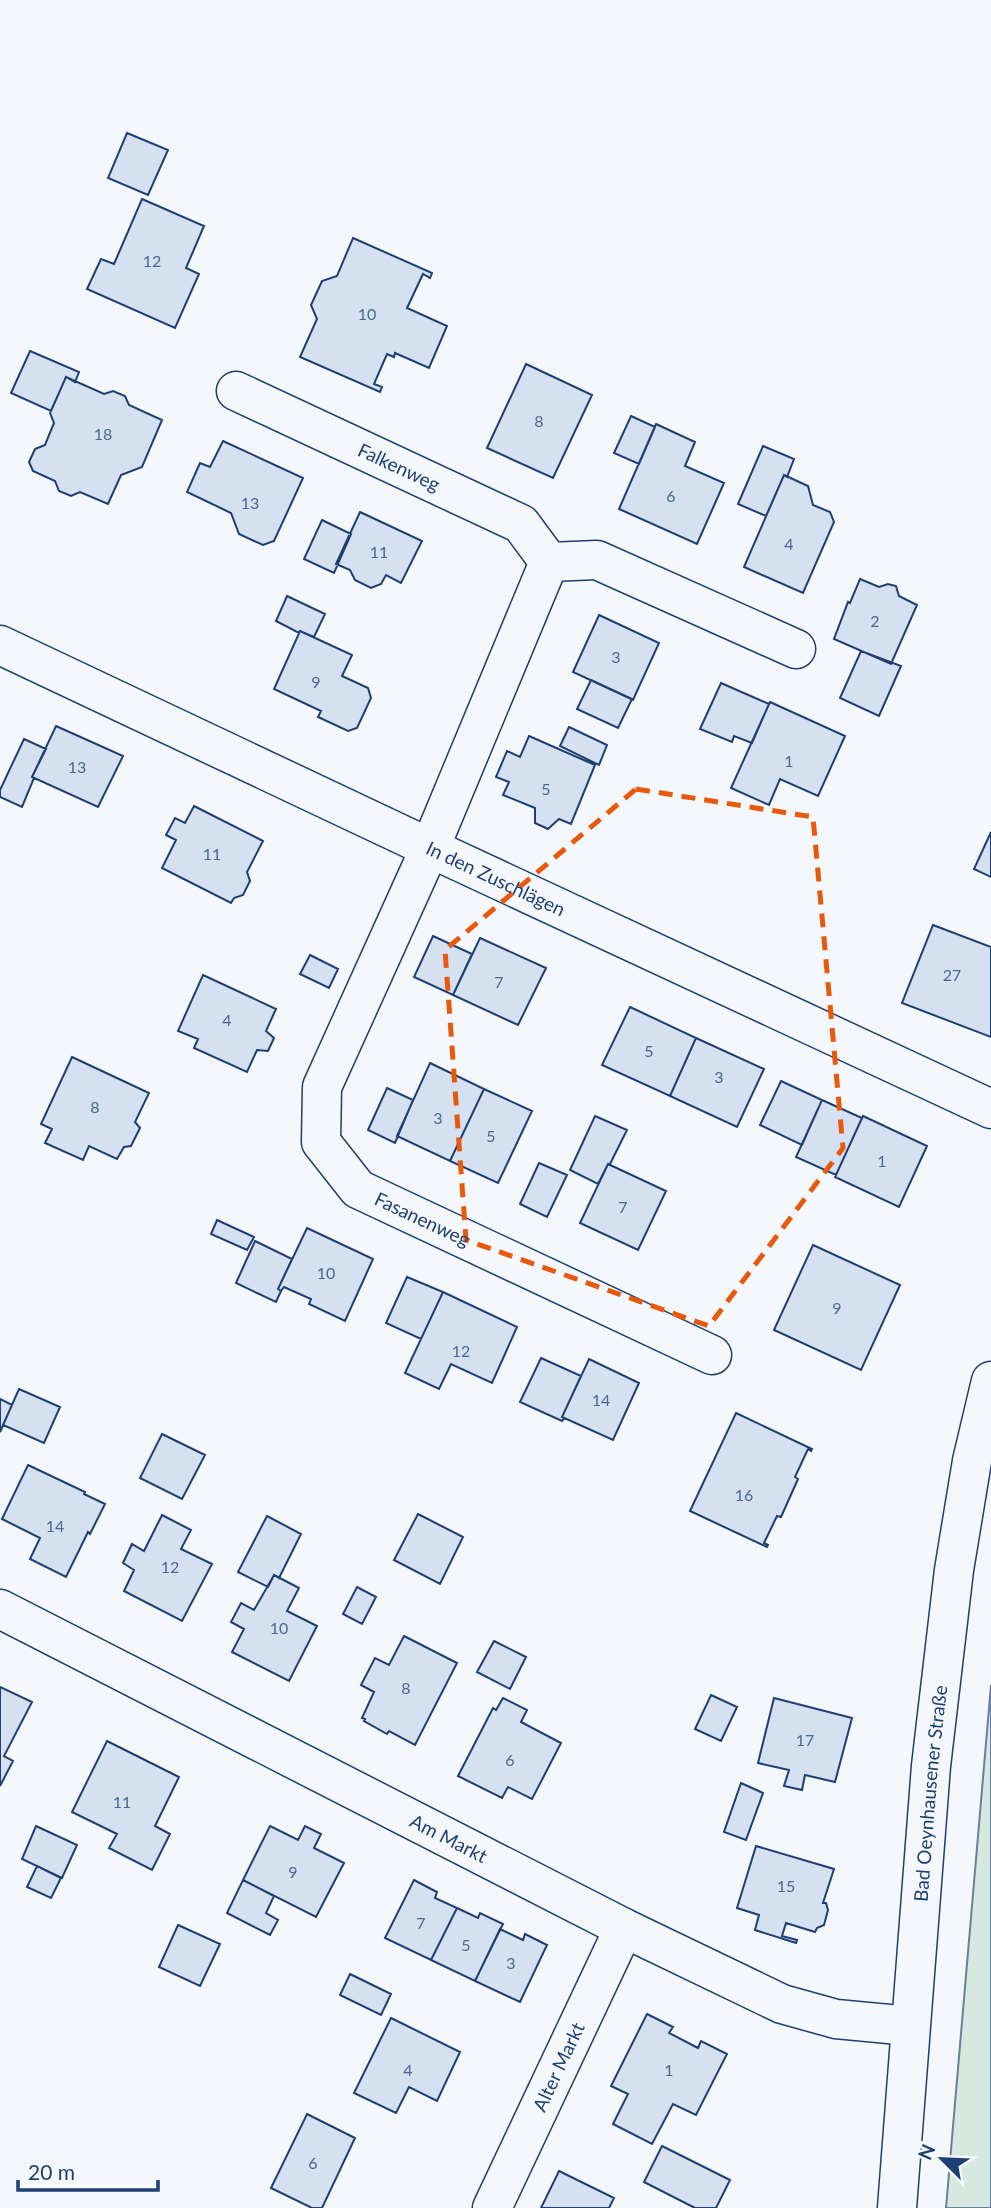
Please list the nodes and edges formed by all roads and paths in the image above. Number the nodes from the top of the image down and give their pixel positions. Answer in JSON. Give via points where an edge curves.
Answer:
{"nodes":[{"id":1,"x":236,"y":391,"type":"dead end"},
{"id":2,"x":549,"y":562,"type":"junction"},
{"id":3,"x":0,"y":645,"type":"edge"},
{"id":4,"x":796,"y":649,"type":"dead end"},
{"id":5,"x":430,"y":848,"type":"junction"},
{"id":6,"x":991,"y":1109,"type":"edge"},
{"id":7,"x":712,"y":1355,"type":"dead end"},
{"id":8,"x":991,"y":1381,"type":"edge"},
{"id":9,"x":981,"y":1463,"type":"edge"},
{"id":10,"x":0,"y":1609,"type":"edge"},
{"id":11,"x":624,"y":1928,"type":"junction"},
{"id":12,"x":910,"y":2026,"type":"junction"},
{"id":13,"x":492,"y":2208,"type":"edge"},
{"id":14,"x":897,"y":2208,"type":"edge"}],
"edges":[{"from":1,"to":2,"type":"street","name":"Falkenweg","via":[[521,524]]},
{"from":2,"to":4,"type":"street","via":[[597,560]]},
{"from":2,"to":5,"type":"street"},
{"from":3,"to":5,"type":"street","name":"In den Zuschlägen"},
{"from":5,"to":6,"type":"street","name":"In den Zuschlägen"},
{"from":5,"to":7,"type":"street","name":"Fasanenweg","via":[[322,1087],[321,1142],[358,1189]]},
{"from":8,"to":9,"type":"street","name":"Bad Oeynhausener Straße"},
{"from":9,"to":12,"type":"street","name":"Bad Oeynhausener Straße","via":[[954,1570]]},
{"from":10,"to":11,"type":"street","name":"Am Markt"},
{"from":11,"to":12,"type":"street","name":"Am Markt","via":[[782,2004],[836,2018]]},
{"from":11,"to":13,"type":"street","name":"Alter Markt"},
{"from":12,"to":14,"type":"street","name":"Bad Oeynhausener Straße"}]}
